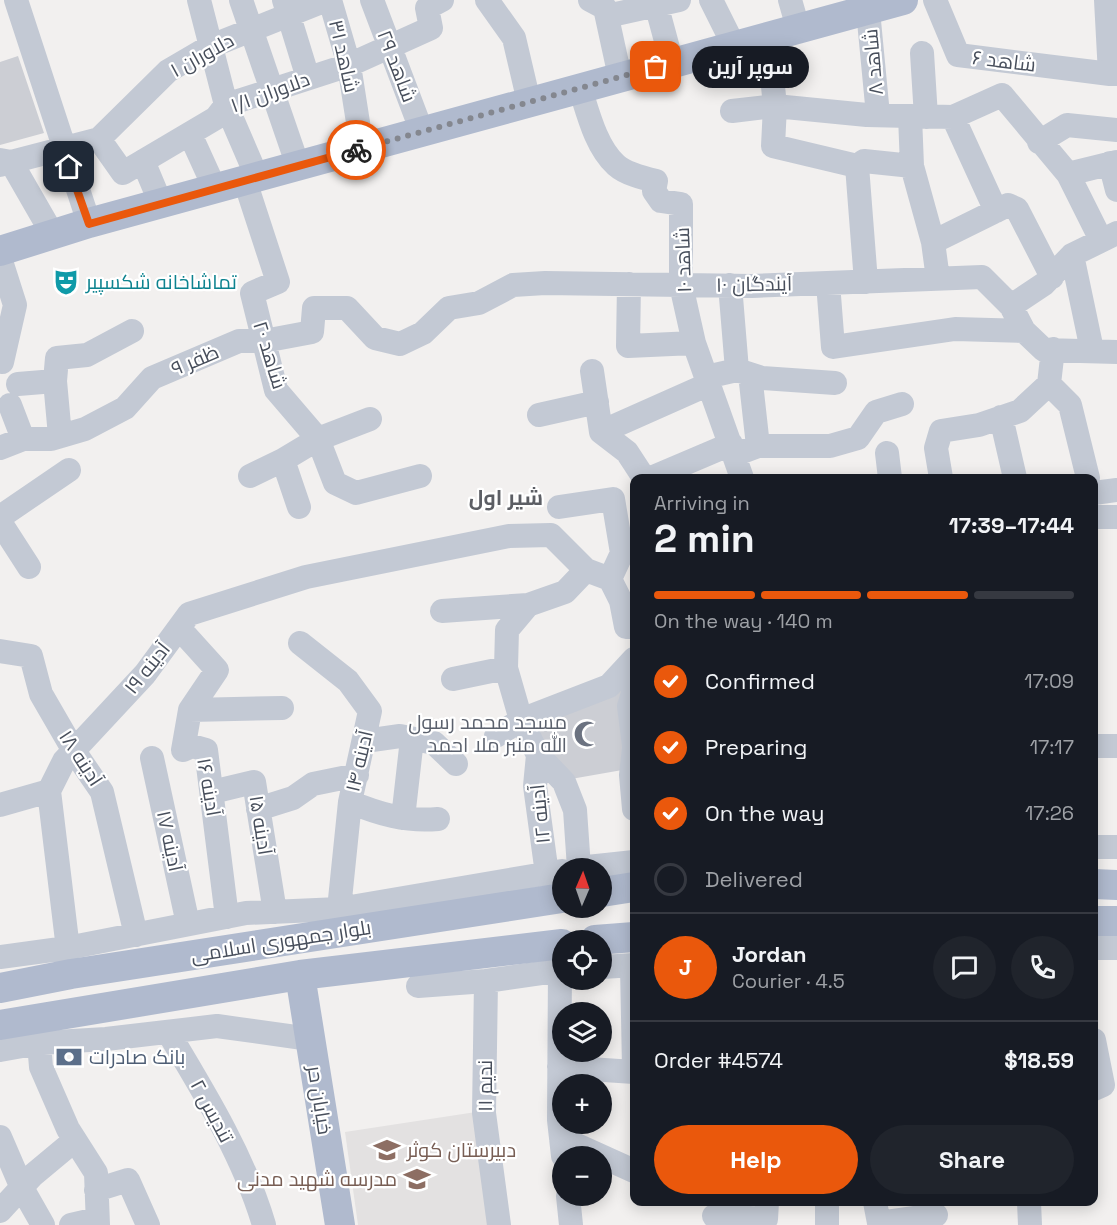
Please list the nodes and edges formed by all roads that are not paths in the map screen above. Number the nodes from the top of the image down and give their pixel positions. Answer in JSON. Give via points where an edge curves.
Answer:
{"nodes":[{"id":1,"x":16,"y":0,"type":"edge"},
{"id":2,"x":199,"y":0,"type":"edge"},
{"id":3,"x":241,"y":0,"type":"edge"},
{"id":4,"x":328,"y":0,"type":"edge"},
{"id":5,"x":372,"y":0,"type":"edge"},
{"id":6,"x":442,"y":0,"type":"edge"},
{"id":7,"x":487,"y":0,"type":"edge"},
{"id":8,"x":711,"y":0,"type":"edge"},
{"id":9,"x":790,"y":0,"type":"edge"},
{"id":10,"x":903,"y":0,"type":"edge"},
{"id":11,"x":936,"y":0,"type":"edge"},
{"id":12,"x":664,"y":2,"type":"edge"},
{"id":13,"x":868,"y":5,"type":"edge"},
{"id":14,"x":286,"y":7,"type":"edge"},
{"id":15,"x":598,"y":8,"type":"edge"},
{"id":16,"x":1110,"y":14,"type":"edge"},
{"id":17,"x":798,"y":28,"type":"junction"},
{"id":18,"x":251,"y":30,"type":"junction"},
{"id":19,"x":768,"y":37,"type":"junction"},
{"id":20,"x":209,"y":46,"type":"junction"},
{"id":21,"x":734,"y":46,"type":"junction"},
{"id":22,"x":390,"y":47,"type":"junction"},
{"id":23,"x":922,"y":53,"type":"dead end"},
{"id":24,"x":672,"y":63,"type":"junction"},
{"id":25,"x":349,"y":65,"type":"junction"},
{"id":26,"x":1113,"y":74,"type":"edge"},
{"id":27,"x":620,"y":77,"type":"junction"},
{"id":28,"x":308,"y":78,"type":"junction"},
{"id":29,"x":580,"y":88,"type":"junction"},
{"id":30,"x":270,"y":89,"type":"junction"},
{"id":31,"x":529,"y":102,"type":"junction"},
{"id":32,"x":226,"y":105,"type":"junction"},
{"id":33,"x":776,"y":106,"type":"junction"},
{"id":34,"x":732,"y":111,"type":"dead end"},
{"id":35,"x":878,"y":115,"type":"junction"},
{"id":36,"x":918,"y":116,"type":"junction"},
{"id":37,"x":953,"y":117,"type":"junction"},
{"id":38,"x":1117,"y":130,"type":"edge"},
{"id":39,"x":423,"y":132,"type":"junction"},
{"id":40,"x":190,"y":134,"type":"junction"},
{"id":41,"x":99,"y":139,"type":"junction"},
{"id":42,"x":1039,"y":142,"type":"junction"},
{"id":43,"x":63,"y":148,"type":"junction"},
{"id":44,"x":362,"y":148,"type":"junction"},
{"id":45,"x":143,"y":161,"type":"junction"},
{"id":46,"x":4,"y":162,"type":"edge"},
{"id":47,"x":1114,"y":163,"type":"edge"},
{"id":48,"x":298,"y":166,"type":"junction"},
{"id":49,"x":857,"y":166,"type":"junction"},
{"id":50,"x":912,"y":166,"type":"junction"},
{"id":51,"x":1068,"y":174,"type":"junction"},
{"id":52,"x":251,"y":179,"type":"junction"},
{"id":53,"x":215,"y":189,"type":"junction"},
{"id":54,"x":1117,"y":190,"type":"edge"},
{"id":55,"x":161,"y":204,"type":"junction"},
{"id":56,"x":996,"y":211,"type":"junction"},
{"id":57,"x":89,"y":224,"type":"junction"},
{"id":58,"x":53,"y":235,"type":"junction"},
{"id":59,"x":1109,"y":237,"type":"edge"},
{"id":60,"x":933,"y":242,"type":"junction"},
{"id":61,"x":0,"y":251,"type":"edge"},
{"id":62,"x":1072,"y":255,"type":"junction"},
{"id":63,"x":0,"y":258,"type":"edge"},
{"id":64,"x":1052,"y":277,"type":"junction"},
{"id":65,"x":938,"y":279,"type":"junction"},
{"id":66,"x":866,"y":282,"type":"junction"},
{"id":67,"x":828,"y":283,"type":"junction"},
{"id":68,"x":629,"y":284,"type":"junction"},
{"id":69,"x":681,"y":285,"type":"junction"},
{"id":70,"x":730,"y":285,"type":"junction"},
{"id":71,"x":1011,"y":306,"type":"junction"},
{"id":72,"x":132,"y":331,"type":"dead end"},
{"id":73,"x":1024,"y":331,"type":"junction"},
{"id":74,"x":375,"y":338,"type":"joint"},
{"id":75,"x":264,"y":340,"type":"junction"},
{"id":76,"x":694,"y":344,"type":"junction"},
{"id":77,"x":1053,"y":349,"type":"junction"},
{"id":78,"x":1110,"y":353,"type":"edge"},
{"id":79,"x":2,"y":362,"type":"dead end"},
{"id":80,"x":592,"y":371,"type":"dead end"},
{"id":81,"x":744,"y":372,"type":"junction"},
{"id":82,"x":55,"y":381,"type":"junction"},
{"id":83,"x":707,"y":381,"type":"junction"},
{"id":84,"x":835,"y":383,"type":"dead end"},
{"id":85,"x":1049,"y":384,"type":"junction"},
{"id":86,"x":597,"y":402,"type":"junction"},
{"id":87,"x":902,"y":404,"type":"dead end"},
{"id":88,"x":539,"y":415,"type":"dead end"},
{"id":89,"x":1001,"y":417,"type":"junction"},
{"id":90,"x":370,"y":419,"type":"dead end"},
{"id":91,"x":601,"y":432,"type":"junction"},
{"id":92,"x":60,"y":436,"type":"junction"},
{"id":93,"x":23,"y":439,"type":"junction"},
{"id":94,"x":318,"y":439,"type":"junction"},
{"id":95,"x":758,"y":446,"type":"junction"},
{"id":96,"x":0,"y":448,"type":"edge"},
{"id":97,"x":732,"y":450,"type":"junction"},
{"id":98,"x":886,"y":453,"type":"dead end"},
{"id":99,"x":283,"y":460,"type":"junction"},
{"id":100,"x":69,"y":470,"type":"dead end"},
{"id":101,"x":641,"y":474,"type":"edge"},
{"id":102,"x":663,"y":474,"type":"edge"},
{"id":103,"x":741,"y":474,"type":"edge"},
{"id":104,"x":889,"y":474,"type":"edge"},
{"id":105,"x":940,"y":474,"type":"edge"},
{"id":106,"x":1014,"y":474,"type":"edge"},
{"id":107,"x":1087,"y":474,"type":"edge"},
{"id":108,"x":250,"y":476,"type":"dead end"},
{"id":109,"x":420,"y":476,"type":"dead end"},
{"id":110,"x":1117,"y":490,"type":"edge"},
{"id":111,"x":1098,"y":492,"type":"edge"},
{"id":112,"x":299,"y":507,"type":"dead end"},
{"id":113,"x":559,"y":507,"type":"dead end"},
{"id":114,"x":0,"y":517,"type":"edge"},
{"id":115,"x":1098,"y":517,"type":"edge"},
{"id":116,"x":1117,"y":517,"type":"edge"},
{"id":117,"x":0,"y":522,"type":"edge"},
{"id":118,"x":29,"y":567,"type":"dead end"},
{"id":119,"x":586,"y":570,"type":"junction"},
{"id":120,"x":610,"y":579,"type":"junction"},
{"id":121,"x":528,"y":606,"type":"junction"},
{"id":122,"x":442,"y":611,"type":"dead end"},
{"id":123,"x":630,"y":627,"type":"edge"},
{"id":124,"x":179,"y":628,"type":"junction"},
{"id":125,"x":300,"y":643,"type":"dead end"},
{"id":126,"x":0,"y":651,"type":"edge"},
{"id":127,"x":630,"y":663,"type":"edge"},
{"id":128,"x":507,"y":668,"type":"junction"},
{"id":129,"x":453,"y":679,"type":"dead end"},
{"id":130,"x":282,"y":708,"type":"dead end"},
{"id":131,"x":190,"y":710,"type":"junction"},
{"id":132,"x":521,"y":720,"type":"junction"},
{"id":133,"x":496,"y":736,"type":"dead end"},
{"id":134,"x":412,"y":739,"type":"junction"},
{"id":135,"x":365,"y":741,"type":"junction"},
{"id":136,"x":1098,"y":746,"type":"edge"},
{"id":137,"x":1117,"y":746,"type":"edge"},
{"id":138,"x":74,"y":751,"type":"junction"},
{"id":139,"x":537,"y":755,"type":"junction"},
{"id":140,"x":152,"y":758,"type":"dead end"},
{"id":141,"x":456,"y":764,"type":"dead end"},
{"id":142,"x":357,"y":775,"type":"junction"},
{"id":143,"x":49,"y":791,"type":"junction"},
{"id":144,"x":212,"y":792,"type":"junction"},
{"id":145,"x":350,"y":802,"type":"junction"},
{"id":146,"x":0,"y":805,"type":"edge"},
{"id":147,"x":258,"y":809,"type":"junction"},
{"id":148,"x":403,"y":819,"type":"junction"},
{"id":149,"x":438,"y":819,"type":"dead end"},
{"id":150,"x":1098,"y":847,"type":"edge"},
{"id":151,"x":1117,"y":847,"type":"edge"},
{"id":152,"x":578,"y":858,"type":"edge"},
{"id":153,"x":552,"y":859,"type":"edge"},
{"id":154,"x":630,"y":862,"type":"edge"},
{"id":155,"x":612,"y":864,"type":"edge"},
{"id":156,"x":1117,"y":877,"type":"edge"},
{"id":157,"x":552,"y":882,"type":"edge"},
{"id":158,"x":552,"y":882,"type":"edge"},
{"id":159,"x":1098,"y":883,"type":"edge"},
{"id":160,"x":1098,"y":884,"type":"edge"},
{"id":161,"x":1117,"y":885,"type":"edge"},
{"id":162,"x":630,"y":888,"type":"edge"},
{"id":163,"x":612,"y":890,"type":"edge"},
{"id":164,"x":339,"y":909,"type":"junction"},
{"id":165,"x":275,"y":912,"type":"junction"},
{"id":166,"x":227,"y":917,"type":"junction"},
{"id":167,"x":1098,"y":921,"type":"edge"},
{"id":168,"x":1117,"y":921,"type":"edge"},
{"id":169,"x":188,"y":924,"type":"junction"},
{"id":170,"x":136,"y":935,"type":"junction"},
{"id":171,"x":1098,"y":948,"type":"edge"},
{"id":172,"x":1117,"y":948,"type":"edge"},
{"id":173,"x":616,"y":954,"type":"edge"},
{"id":174,"x":0,"y":957,"type":"edge"},
{"id":175,"x":69,"y":961,"type":"junction"},
{"id":176,"x":552,"y":962,"type":"edge"},
{"id":177,"x":552,"y":964,"type":"edge"},
{"id":178,"x":300,"y":975,"type":"junction"},
{"id":179,"x":486,"y":981,"type":"junction"},
{"id":180,"x":418,"y":986,"type":"dead end"},
{"id":181,"x":0,"y":988,"type":"edge"},
{"id":182,"x":561,"y":990,"type":"edge"},
{"id":183,"x":0,"y":1025,"type":"edge"},
{"id":184,"x":168,"y":1032,"type":"junction"},
{"id":185,"x":310,"y":1039,"type":"junction"},
{"id":186,"x":39,"y":1043,"type":"junction"},
{"id":187,"x":630,"y":1044,"type":"edge"},
{"id":188,"x":0,"y":1050,"type":"edge"},
{"id":189,"x":1098,"y":1059,"type":"edge"},
{"id":190,"x":559,"y":1067,"type":"junction"},
{"id":191,"x":630,"y":1070,"type":"edge"},
{"id":192,"x":1104,"y":1088,"type":"edge"},
{"id":193,"x":0,"y":1137,"type":"edge"},
{"id":194,"x":75,"y":1140,"type":"junction"},
{"id":195,"x":562,"y":1146,"type":"edge"},
{"id":196,"x":612,"y":1164,"type":"edge"},
{"id":197,"x":630,"y":1170,"type":"edge"},
{"id":198,"x":22,"y":1188,"type":"junction"},
{"id":199,"x":96,"y":1190,"type":"junction"},
{"id":200,"x":569,"y":1206,"type":"edge"},
{"id":201,"x":767,"y":1206,"type":"edge"},
{"id":202,"x":827,"y":1206,"type":"edge"},
{"id":203,"x":1029,"y":1206,"type":"edge"},
{"id":204,"x":0,"y":1211,"type":"edge"},
{"id":205,"x":714,"y":1214,"type":"edge"},
{"id":206,"x":936,"y":1215,"type":"dead end"},
{"id":207,"x":878,"y":1217,"type":"edge"},
{"id":208,"x":97,"y":1222,"type":"edge"},
{"id":209,"x":43,"y":1225,"type":"edge"},
{"id":210,"x":71,"y":1225,"type":"edge"},
{"id":211,"x":148,"y":1225,"type":"edge"},
{"id":212,"x":264,"y":1225,"type":"edge"},
{"id":213,"x":340,"y":1225,"type":"edge"},
{"id":214,"x":499,"y":1225,"type":"edge"},
{"id":215,"x":571,"y":1225,"type":"edge"},
{"id":216,"x":827,"y":1225,"type":"edge"},
{"id":217,"x":1030,"y":1225,"type":"edge"}],
"edges":[{"from":1,"to":43,"type":"street"},
{"from":2,"to":20,"type":"street"},
{"from":3,"to":18,"type":"street"},
{"from":4,"to":14,"type":"street","name":"دلاوران ۱"},
{"from":4,"to":25,"type":"street","name":"شاهد ۳۱"},
{"from":5,"to":22,"type":"street","name":"شاهد ۲۹"},
{"from":6,"to":22,"type":"street","name":"دلاوران ۱/۱","via":[[427,8],[431,28]]},
{"from":7,"to":31,"type":"street","via":[[514,38]]},
{"from":8,"to":21,"type":"street"},
{"from":9,"to":17,"type":"street"},
{"from":10,"to":13,"type":"main road"},
{"from":11,"to":26,"type":"street","name":"شاهد ۶","via":[[958,55]]},
{"from":12,"to":15,"type":"street"},
{"from":12,"to":24,"type":"street"},
{"from":13,"to":17,"type":"main road"},
{"from":13,"to":35,"type":"street","name":"شاهد ۸"},
{"from":14,"to":18,"type":"street","name":"دلاوران ۱"},
{"from":14,"to":28,"type":"street","name":"شاهد ۳۱"},
{"from":15,"to":27,"type":"street"},
{"from":16,"to":26,"type":"street"},
{"from":17,"to":19,"type":"main road"},
{"from":18,"to":20,"type":"street","name":"دلاوران ۱"},
{"from":18,"to":30,"type":"street"},
{"from":19,"to":21,"type":"main road"},
{"from":19,"to":33,"type":"street"},
{"from":20,"to":32,"type":"street"},
{"from":20,"to":41,"type":"street","name":"دلاوران ۱","via":[[168,71]]},
{"from":21,"to":24,"type":"main road"},
{"from":22,"to":25,"type":"street","name":"دلاوران ۱/۱"},
{"from":22,"to":39,"type":"street","name":"شاهد ۲۹"},
{"from":23,"to":36,"type":"street"},
{"from":24,"to":27,"type":"main road"},
{"from":25,"to":28,"type":"street","name":"دلاوران ۱/۱"},
{"from":25,"to":44,"type":"street","name":"شاهد ۳۱"},
{"from":27,"to":29,"type":"main road"},
{"from":28,"to":30,"type":"street","name":"دلاوران ۱/۱"},
{"from":29,"to":31,"type":"main road"},
{"from":29,"to":69,"type":"street","name":"شاهد ۱۰","via":[[596,135],[616,165],[656,181],[654,191],[661,201],[681,204]]},
{"from":30,"to":32,"type":"street","name":"دلاوران ۱/۱"},
{"from":30,"to":48,"type":"street"},
{"from":31,"to":39,"type":"main road"},
{"from":32,"to":40,"type":"street","name":"دلاوران ۱/۱","via":[[216,118]]},
{"from":32,"to":52,"type":"street"},
{"from":33,"to":34,"type":"street"},
{"from":33,"to":35,"type":"street"},
{"from":33,"to":49,"type":"street","via":[[773,146]]},
{"from":35,"to":36,"type":"street"},
{"from":36,"to":37,"type":"street"},
{"from":36,"to":50,"type":"street"},
{"from":37,"to":42,"type":"street","via":[[1002,95]]},
{"from":37,"to":56,"type":"street"},
{"from":38,"to":42,"type":"street","via":[[1067,125]]},
{"from":39,"to":44,"type":"main road"},
{"from":40,"to":45,"type":"street","name":"دلاوران ۱/۱"},
{"from":40,"to":53,"type":"street"},
{"from":41,"to":43,"type":"street"},
{"from":41,"to":45,"type":"street","name":"دلاوران ۱/۱","via":[[123,173]]},
{"from":42,"to":51,"type":"street"},
{"from":43,"to":46,"type":"street"},
{"from":43,"to":57,"type":"street"},
{"from":44,"to":48,"type":"main road"},
{"from":45,"to":55,"type":"street"},
{"from":46,"to":58,"type":"street"},
{"from":47,"to":51,"type":"street"},
{"from":47,"to":54,"type":"street"},
{"from":48,"to":52,"type":"main road"},
{"from":49,"to":50,"type":"street","via":[[864,161]]},
{"from":49,"to":66,"type":"street"},
{"from":50,"to":60,"type":"street"},
{"from":51,"to":59,"type":"street"},
{"from":52,"to":53,"type":"main road"},
{"from":52,"to":75,"type":"street","name":"شاهد ۲۰","via":[[278,282],[252,293]]},
{"from":53,"to":55,"type":"main road"},
{"from":55,"to":57,"type":"main road"},
{"from":56,"to":60,"type":"street"},
{"from":56,"to":64,"type":"street","via":[[1008,205],[1017,209]]},
{"from":57,"to":58,"type":"main road"},
{"from":58,"to":61,"type":"main road"},
{"from":59,"to":62,"type":"street"},
{"from":60,"to":65,"type":"street"},
{"from":62,"to":64,"type":"street"},
{"from":62,"to":78,"type":"street"},
{"from":63,"to":79,"type":"street","via":[[15,305]]},
{"from":64,"to":71,"type":"street"},
{"from":65,"to":66,"type":"street","name":"آیندگان ۱۰"},
{"from":65,"to":71,"type":"street","name":"آیندگان ۱۰","via":[[982,277]]},
{"from":66,"to":67,"type":"street","name":"آیندگان ۱۰"},
{"from":67,"to":70,"type":"street","name":"آیندگان ۱۰"},
{"from":67,"to":73,"type":"street","via":[[833,347],[955,329]]},
{"from":68,"to":69,"type":"street","name":"آیندگان ۱۰"},
{"from":68,"to":74,"type":"street","name":"آیندگان ۱۰","via":[[513,285],[478,303],[449,308],[423,333],[400,344]]},
{"from":68,"to":76,"type":"street","via":[[628,346]]},
{"from":69,"to":70,"type":"street","name":"آیندگان ۱۰"},
{"from":69,"to":76,"type":"street","name":"شاهد ۱۰"},
{"from":70,"to":81,"type":"street"},
{"from":71,"to":73,"type":"street","name":"آیندگان ۱۰"},
{"from":72,"to":82,"type":"street","via":[[87,355],[57,358]]},
{"from":73,"to":77,"type":"street","name":"آیندگان ۱۰","via":[[1044,350]]},
{"from":74,"to":75,"type":"street","name":"ظفر ۹","via":[[347,308],[314,308],[312,332]]},
{"from":75,"to":92,"type":"street","name":"ظفر ۹","via":[[239,341],[152,378],[125,408],[85,429]]},
{"from":75,"to":94,"type":"street","name":"شاهد ۲۰","via":[[276,390]]},
{"from":76,"to":83,"type":"street","name":"شاهد ۱۰"},
{"from":77,"to":78,"type":"street","name":"آیندگان ۱۰"},
{"from":77,"to":85,"type":"street"},
{"from":80,"to":86,"type":"street"},
{"from":81,"to":83,"type":"street"},
{"from":81,"to":84,"type":"street","via":[[762,378]]},
{"from":81,"to":95,"type":"street"},
{"from":82,"to":92,"type":"street"},
{"from":82,"to":93,"type":"street","via":[[14,395]]},
{"from":83,"to":91,"type":"street"},
{"from":83,"to":97,"type":"street","name":"شاهد ۱۰"},
{"from":85,"to":89,"type":"street","via":[[1020,411]]},
{"from":85,"to":107,"type":"street","via":[[1070,405]]},
{"from":86,"to":88,"type":"street"},
{"from":86,"to":91,"type":"street"},
{"from":87,"to":95,"type":"street","via":[[876,412],[858,438],[830,446]]},
{"from":89,"to":105,"type":"street","via":[[941,431],[936,448]]},
{"from":89,"to":106,"type":"street"},
{"from":90,"to":94,"type":"street"},
{"from":91,"to":101,"type":"street","via":[[627,452]]},
{"from":92,"to":93,"type":"street","name":"ظفر ۹"},
{"from":93,"to":96,"type":"street","name":"ظفر ۹"},
{"from":94,"to":99,"type":"street"},
{"from":94,"to":109,"type":"street","name":"شاهد ۲۰","via":[[335,483],[356,493]]},
{"from":95,"to":97,"type":"street"},
{"from":97,"to":102,"type":"street"},
{"from":97,"to":103,"type":"street","name":"شاهد ۱۰"},
{"from":98,"to":104,"type":"street"},
{"from":99,"to":108,"type":"street"},
{"from":99,"to":112,"type":"street"},
{"from":100,"to":114,"type":"street"},
{"from":110,"to":111,"type":"street"},
{"from":113,"to":120,"type":"street","via":[[613,499],[622,553]]},
{"from":115,"to":116,"type":"street"},
{"from":117,"to":118,"type":"street"},
{"from":119,"to":120,"type":"street"},
{"from":119,"to":121,"type":"street","via":[[565,592]]},
{"from":119,"to":124,"type":"street","name":"آدینه ۱۹","via":[[551,535],[509,537],[306,577],[189,614]]},
{"from":120,"to":123,"type":"street","via":[[621,601],[626,627]]},
{"from":121,"to":122,"type":"street"},
{"from":121,"to":128,"type":"street","via":[[507,630]]},
{"from":124,"to":131,"type":"street","name":"آدینه ۱۶","via":[[217,670]]},
{"from":124,"to":138,"type":"street","name":"آدینه ۱۹","via":[[146,674]]},
{"from":125,"to":135,"type":"street","name":"آدینه ۱۴","via":[[348,681],[370,711]]},
{"from":126,"to":138,"type":"street","name":"آدینه ۱۸","via":[[31,656],[41,694]]},
{"from":127,"to":132,"type":"street","via":[[609,686]]},
{"from":128,"to":129,"type":"street"},
{"from":128,"to":132,"type":"street"},
{"from":130,"to":131,"type":"street"},
{"from":131,"to":144,"type":"street","name":"آدینه ۱۶","via":[[183,750],[192,746],[206,750]]},
{"from":132,"to":133,"type":"street"},
{"from":132,"to":139,"type":"street"},
{"from":134,"to":135,"type":"street","via":[[400,736]]},
{"from":134,"to":141,"type":"street","via":[[434,742]]},
{"from":134,"to":148,"type":"street"},
{"from":135,"to":142,"type":"street","name":"آدینه ۱۴"},
{"from":136,"to":137,"type":"street"},
{"from":138,"to":143,"type":"street","name":"آدینه ۱۹","via":[[64,761]]},
{"from":138,"to":170,"type":"street","name":"آدینه ۱۸","via":[[102,792]]},
{"from":139,"to":152,"type":"street","via":[[564,782],[575,810]]},
{"from":139,"to":153,"type":"street","name":"آدینه ۱۲","via":[[535,786]]},
{"from":140,"to":169,"type":"street","name":"آدینه ۱۷"},
{"from":142,"to":145,"type":"street","name":"آدینه ۱۴"},
{"from":142,"to":147,"type":"street","via":[[314,784],[293,798]]},
{"from":143,"to":146,"type":"street"},
{"from":143,"to":175,"type":"street"},
{"from":144,"to":147,"type":"street","name":"آدینه ۱۵","via":[[254,782]]},
{"from":144,"to":166,"type":"street","name":"آدینه ۱۶"},
{"from":145,"to":148,"type":"street"},
{"from":145,"to":164,"type":"street","name":"آدینه ۱۴"},
{"from":147,"to":165,"type":"street","name":"آدینه ۱۵"},
{"from":148,"to":149,"type":"street"},
{"from":150,"to":151,"type":"street"},
{"from":154,"to":155,"type":"street"},
{"from":156,"to":159,"type":"street"},
{"from":157,"to":164,"type":"street"},
{"from":158,"to":175,"type":"main road","name":"بلوار جمهوری اسلامی"},
{"from":160,"to":161,"type":"main road"},
{"from":162,"to":163,"type":"main road"},
{"from":164,"to":165,"type":"street"},
{"from":165,"to":166,"type":"street"},
{"from":166,"to":169,"type":"street"},
{"from":167,"to":168,"type":"main road"},
{"from":169,"to":170,"type":"street"},
{"from":170,"to":175,"type":"street"},
{"from":171,"to":172,"type":"street"},
{"from":173,"to":187,"type":"street"},
{"from":174,"to":175,"type":"street"},
{"from":175,"to":181,"type":"main road","name":"بلوار جمهوری اسلامی"},
{"from":176,"to":178,"type":"main road","name":"بلوار جمهوری اسلامی"},
{"from":177,"to":179,"type":"street"},
{"from":178,"to":183,"type":"main road","name":"بلوار جمهوری اسلامی"},
{"from":178,"to":185,"type":"main road","name":"خیابان حر"},
{"from":179,"to":180,"type":"street"},
{"from":179,"to":214,"type":"street","name":"ندیم ۱۱","via":[[484,1113]]},
{"from":182,"to":190,"type":"street"},
{"from":184,"to":185,"type":"street","via":[[217,1026]]},
{"from":184,"to":186,"type":"street"},
{"from":184,"to":212,"type":"street","name":"تندیس ۲","via":[[240,1164]]},
{"from":185,"to":213,"type":"main road","name":"خیابان حر"},
{"from":186,"to":188,"type":"street"},
{"from":186,"to":194,"type":"street","via":[[41,1067]]},
{"from":189,"to":192,"type":"street"},
{"from":190,"to":191,"type":"street"},
{"from":190,"to":195,"type":"street"},
{"from":193,"to":198,"type":"street"},
{"from":194,"to":198,"type":"street"},
{"from":194,"to":199,"type":"street","via":[[96,1173]]},
{"from":196,"to":197,"type":"street"},
{"from":198,"to":204,"type":"street"},
{"from":198,"to":209,"type":"street"},
{"from":199,"to":208,"type":"street"},
{"from":199,"to":211,"type":"street","via":[[128,1179]]},
{"from":200,"to":215,"type":"street"},
{"from":201,"to":205,"type":"street","via":[[766,1219]]},
{"from":202,"to":216,"type":"street"},
{"from":203,"to":217,"type":"street"},
{"from":206,"to":207,"type":"street"},
{"from":208,"to":210,"type":"street"}]}
